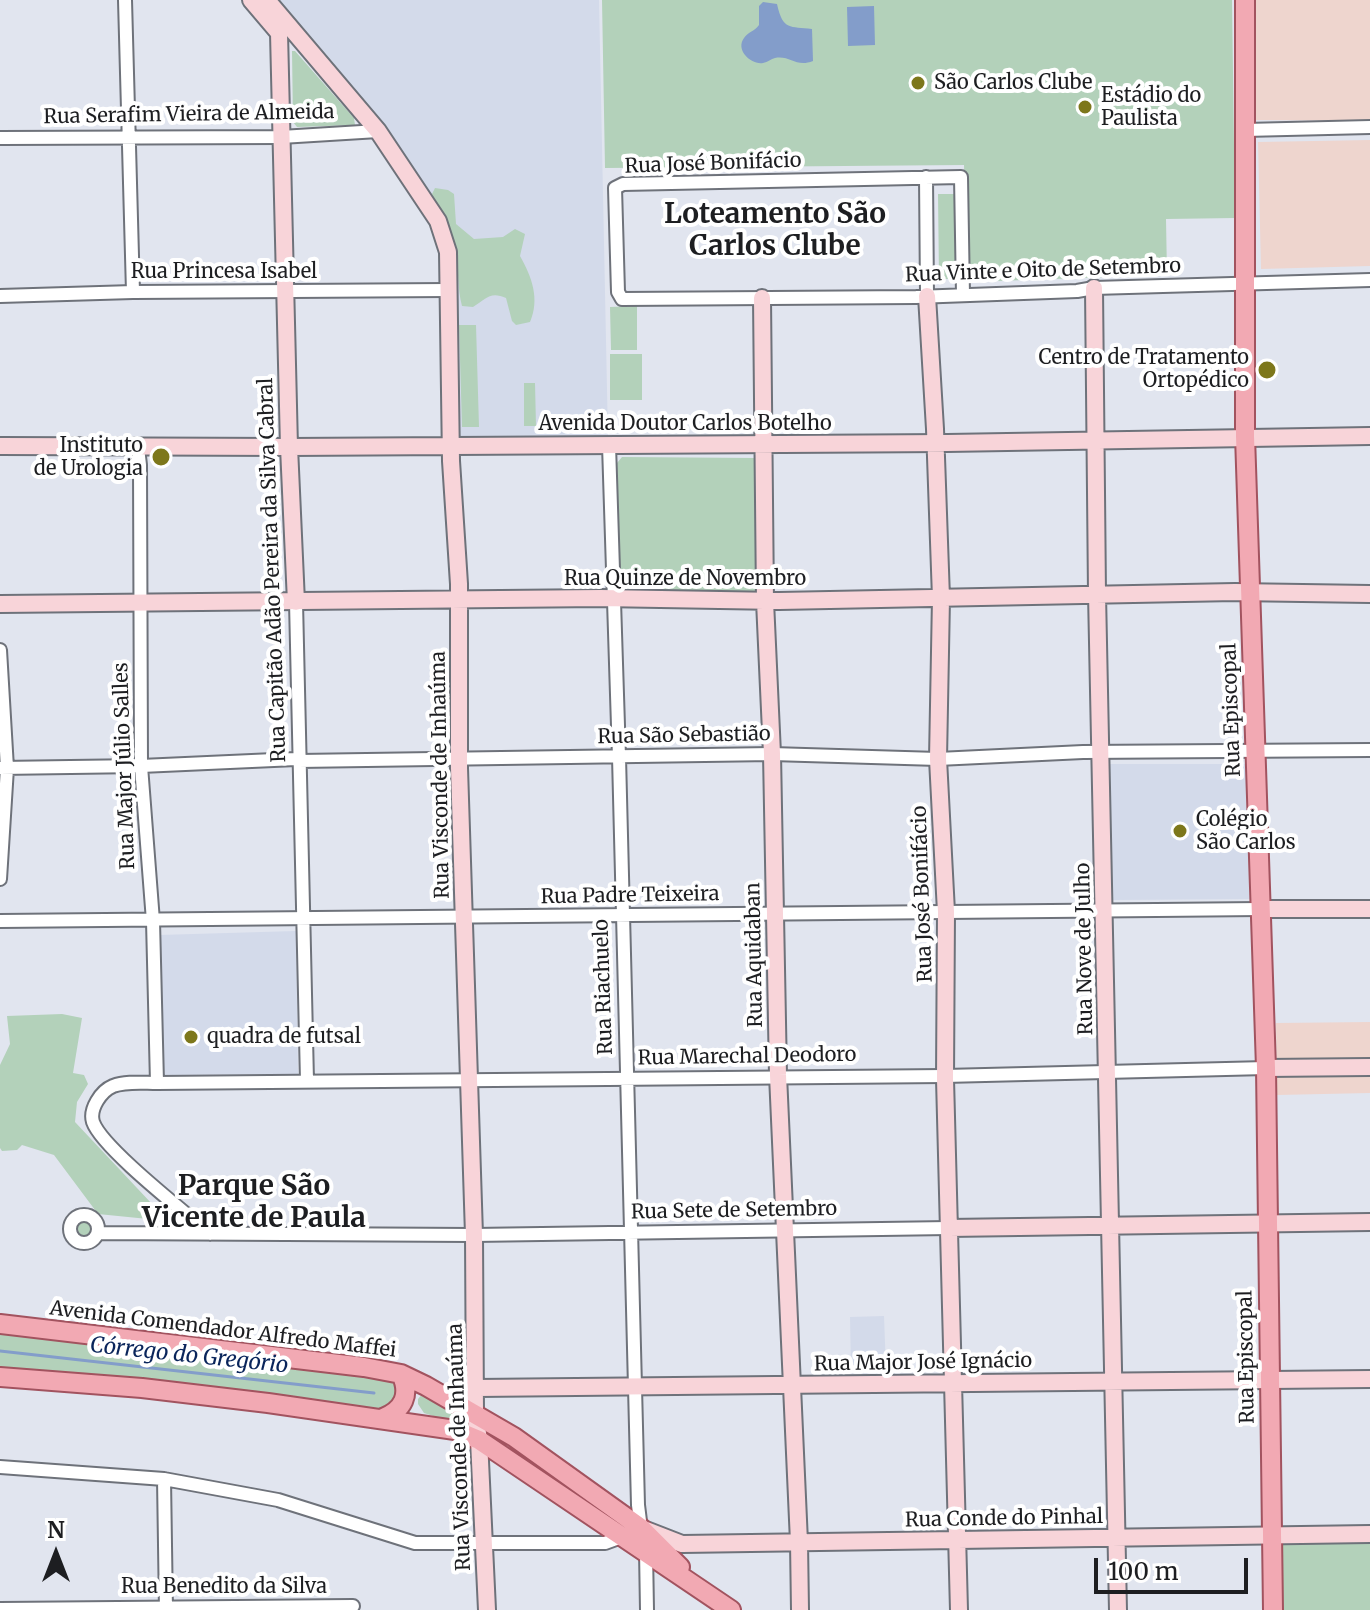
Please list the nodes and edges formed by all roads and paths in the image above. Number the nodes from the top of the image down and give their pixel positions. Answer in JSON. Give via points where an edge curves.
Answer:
{"nodes":[{"id":1,"x":125,"y":0,"type":"edge"},
{"id":2,"x":251,"y":0,"type":"edge"},
{"id":3,"x":267,"y":0,"type":"edge"},
{"id":4,"x":1245,"y":0,"type":"edge"},
{"id":5,"x":285,"y":29,"type":"junction"},
{"id":6,"x":1370,"y":127,"type":"edge"},
{"id":7,"x":1245,"y":130,"type":"junction"},
{"id":8,"x":378,"y":131,"type":"junction"},
{"id":9,"x":129,"y":137,"type":"junction"},
{"id":10,"x":281,"y":137,"type":"junction"},
{"id":11,"x":0,"y":138,"type":"edge"},
{"id":12,"x":926,"y":177,"type":"junction"},
{"id":13,"x":1370,"y":280,"type":"edge"},
{"id":14,"x":1244,"y":282,"type":"junction"},
{"id":15,"x":1094,"y":288,"type":"junction"},
{"id":16,"x":449,"y":290,"type":"junction"},
{"id":17,"x":133,"y":292,"type":"junction"},
{"id":18,"x":285,"y":293,"type":"junction"},
{"id":19,"x":963,"y":295,"type":"junction"},
{"id":20,"x":0,"y":296,"type":"edge"},
{"id":21,"x":927,"y":296,"type":"junction"},
{"id":22,"x":762,"y":298,"type":"junction"},
{"id":23,"x":622,"y":299,"type":"joint"},
{"id":24,"x":1245,"y":436,"type":"junction"},
{"id":25,"x":1370,"y":436,"type":"edge"},
{"id":26,"x":1094,"y":442,"type":"junction"},
{"id":27,"x":762,"y":443,"type":"junction"},
{"id":28,"x":936,"y":443,"type":"junction"},
{"id":29,"x":609,"y":445,"type":"junction"},
{"id":30,"x":0,"y":446,"type":"edge"},
{"id":31,"x":451,"y":446,"type":"junction"},
{"id":32,"x":289,"y":447,"type":"junction"},
{"id":33,"x":138,"y":448,"type":"junction"},
{"id":34,"x":1249,"y":591,"type":"junction"},
{"id":35,"x":1097,"y":594,"type":"junction"},
{"id":36,"x":1370,"y":594,"type":"edge"},
{"id":37,"x":613,"y":598,"type":"junction"},
{"id":38,"x":941,"y":598,"type":"junction"},
{"id":39,"x":459,"y":599,"type":"junction"},
{"id":40,"x":765,"y":601,"type":"junction"},
{"id":41,"x":296,"y":602,"type":"junction"},
{"id":42,"x":0,"y":604,"type":"edge"},
{"id":43,"x":140,"y":604,"type":"junction"},
{"id":44,"x":0,"y":650,"type":"edge"},
{"id":45,"x":1256,"y":750,"type":"junction"},
{"id":46,"x":1370,"y":750,"type":"edge"},
{"id":47,"x":1102,"y":752,"type":"junction"},
{"id":48,"x":772,"y":754,"type":"junction"},
{"id":49,"x":619,"y":757,"type":"junction"},
{"id":50,"x":459,"y":758,"type":"junction"},
{"id":51,"x":938,"y":759,"type":"junction"},
{"id":52,"x":299,"y":761,"type":"junction"},
{"id":53,"x":141,"y":766,"type":"junction"},
{"id":54,"x":4,"y":768,"type":"edge"},
{"id":55,"x":0,"y":879,"type":"edge"},
{"id":56,"x":1261,"y":909,"type":"junction"},
{"id":57,"x":1370,"y":909,"type":"edge"},
{"id":58,"x":1104,"y":910,"type":"junction"},
{"id":59,"x":946,"y":912,"type":"junction"},
{"id":60,"x":774,"y":914,"type":"junction"},
{"id":61,"x":303,"y":917,"type":"junction"},
{"id":62,"x":463,"y":917,"type":"junction"},
{"id":63,"x":621,"y":917,"type":"junction"},
{"id":64,"x":0,"y":921,"type":"edge"},
{"id":65,"x":153,"y":921,"type":"junction"},
{"id":66,"x":1370,"y":1067,"type":"edge"},
{"id":67,"x":1266,"y":1068,"type":"junction"},
{"id":68,"x":1106,"y":1072,"type":"junction"},
{"id":69,"x":778,"y":1075,"type":"junction"},
{"id":70,"x":945,"y":1076,"type":"junction"},
{"id":71,"x":627,"y":1079,"type":"junction"},
{"id":72,"x":469,"y":1080,"type":"junction"},
{"id":73,"x":307,"y":1081,"type":"junction"},
{"id":74,"x":157,"y":1083,"type":"junction"},
{"id":75,"x":1370,"y":1222,"type":"edge"},
{"id":76,"x":1267,"y":1223,"type":"junction"},
{"id":77,"x":1110,"y":1226,"type":"junction"},
{"id":78,"x":949,"y":1228,"type":"junction"},
{"id":79,"x":785,"y":1230,"type":"junction"},
{"id":80,"x":98,"y":1233,"type":"dead end"},
{"id":81,"x":631,"y":1233,"type":"junction"},
{"id":82,"x":210,"y":1234,"type":"junction"},
{"id":83,"x":474,"y":1235,"type":"junction"},
{"id":84,"x":0,"y":1324,"type":"edge"},
{"id":85,"x":401,"y":1374,"type":"junction"},
{"id":86,"x":0,"y":1377,"type":"edge"},
{"id":87,"x":1370,"y":1379,"type":"edge"},
{"id":88,"x":1114,"y":1381,"type":"junction"},
{"id":89,"x":1269,"y":1381,"type":"junction"},
{"id":90,"x":954,"y":1382,"type":"junction"},
{"id":91,"x":791,"y":1384,"type":"junction"},
{"id":92,"x":426,"y":1386,"type":"junction"},
{"id":93,"x":635,"y":1387,"type":"junction"},
{"id":94,"x":477,"y":1388,"type":"junction"},
{"id":95,"x":475,"y":1414,"type":"junction"},
{"id":96,"x":383,"y":1418,"type":"junction"},
{"id":97,"x":420,"y":1423,"type":"junction"},
{"id":98,"x":479,"y":1440,"type":"junction"},
{"id":99,"x":0,"y":1467,"type":"edge"},
{"id":100,"x":164,"y":1479,"type":"junction"},
{"id":101,"x":641,"y":1528,"type":"junction"},
{"id":102,"x":1370,"y":1534,"type":"edge"},
{"id":103,"x":1272,"y":1536,"type":"junction"},
{"id":104,"x":622,"y":1537,"type":"junction"},
{"id":105,"x":1117,"y":1538,"type":"junction"},
{"id":106,"x":958,"y":1540,"type":"junction"},
{"id":107,"x":799,"y":1542,"type":"junction"},
{"id":108,"x":484,"y":1544,"type":"junction"},
{"id":109,"x":646,"y":1554,"type":"junction"},
{"id":110,"x":705,"y":1592,"type":"junction"},
{"id":111,"x":353,"y":1606,"type":"dead end"},
{"id":112,"x":166,"y":1608,"type":"edge"},
{"id":113,"x":0,"y":1609,"type":"edge"},
{"id":114,"x":487,"y":1610,"type":"edge"},
{"id":115,"x":647,"y":1610,"type":"edge"},
{"id":116,"x":731,"y":1610,"type":"edge"},
{"id":117,"x":800,"y":1610,"type":"edge"},
{"id":118,"x":959,"y":1610,"type":"edge"},
{"id":119,"x":1118,"y":1610,"type":"edge"},
{"id":120,"x":1273,"y":1610,"type":"edge"}],
"edges":[{"from":1,"to":9,"type":"street"},
{"from":2,"to":5,"type":"main road"},
{"from":3,"to":5,"type":"main road","name":"Rua Visconde de Inhaúma"},
{"from":4,"to":7,"type":"main road","name":"Rua Episcopal"},
{"from":5,"to":8,"type":"main road","name":"Rua Visconde de Inhaúma"},
{"from":5,"to":10,"type":"main road","name":"Rua Capitão Adão Pereira da Silva Cabral"},
{"from":6,"to":7,"type":"street"},
{"from":7,"to":14,"type":"main road","name":"Rua Episcopal"},
{"from":8,"to":10,"type":"street","name":"Rua Serafim Vieira de Almeida"},
{"from":8,"to":16,"type":"main road","name":"Rua Visconde de Inhaúma","via":[[438,221],[448,252]]},
{"from":9,"to":10,"type":"street","name":"Rua Serafim Vieira de Almeida"},
{"from":9,"to":11,"type":"street","name":"Rua Serafim Vieira de Almeida"},
{"from":9,"to":17,"type":"street"},
{"from":10,"to":18,"type":"main road","name":"Rua Capitão Adão Pereira da Silva Cabral"},
{"from":12,"to":19,"type":"street","name":"Rua José Bonifácio","via":[[961,177]]},
{"from":12,"to":21,"type":"street","name":"Rua José Bonifácio"},
{"from":12,"to":23,"type":"street","name":"Rua José Bonifácio","via":[[623,184],[615,188]]},
{"from":13,"to":14,"type":"street","name":"Rua Vinte e Oito de Setembro"},
{"from":14,"to":15,"type":"street","name":"Rua Vinte e Oito de Setembro"},
{"from":14,"to":24,"type":"main road","name":"Rua Episcopal"},
{"from":15,"to":19,"type":"street","name":"Rua Vinte e Oito de Setembro"},
{"from":15,"to":26,"type":"main road","name":"Rua Nove de Julho"},
{"from":16,"to":18,"type":"street","name":"Rua Princesa Isabel"},
{"from":16,"to":31,"type":"main road","name":"Rua Visconde de Inhaúma"},
{"from":17,"to":18,"type":"street","name":"Rua Princesa Isabel"},
{"from":17,"to":20,"type":"street","name":"Rua Princesa Isabel"},
{"from":18,"to":32,"type":"main road","name":"Rua Capitão Adão Pereira da Silva Cabral"},
{"from":19,"to":21,"type":"street","name":"Rua Vinte e Oito de Setembro"},
{"from":21,"to":22,"type":"street","name":"Rua Vinte e Oito de Setembro"},
{"from":21,"to":28,"type":"main road","name":"Rua José Bonifácio"},
{"from":22,"to":23,"type":"street","name":"Rua Vinte e Oito de Setembro"},
{"from":22,"to":27,"type":"main road","name":"Rua Aquidaban"},
{"from":24,"to":25,"type":"main road","name":"Avenida Doutor Carlos Botelho"},
{"from":24,"to":26,"type":"main road","name":"Avenida Doutor Carlos Botelho"},
{"from":24,"to":34,"type":"main road","name":"Rua Episcopal"},
{"from":26,"to":28,"type":"main road","name":"Avenida Doutor Carlos Botelho"},
{"from":26,"to":35,"type":"main road","name":"Rua Nove de Julho"},
{"from":27,"to":28,"type":"main road","name":"Avenida Doutor Carlos Botelho"},
{"from":27,"to":29,"type":"main road","name":"Avenida Doutor Carlos Botelho"},
{"from":27,"to":40,"type":"main road","name":"Rua Aquidaban"},
{"from":28,"to":38,"type":"main road","name":"Rua José Bonifácio"},
{"from":29,"to":31,"type":"main road","name":"Avenida Doutor Carlos Botelho"},
{"from":29,"to":37,"type":"street","name":"Rua Riachuelo"},
{"from":30,"to":33,"type":"main road","name":"Avenida Doutor Carlos Botelho"},
{"from":31,"to":32,"type":"main road","name":"Avenida Doutor Carlos Botelho"},
{"from":31,"to":39,"type":"main road","name":"Rua Visconde de Inhaúma"},
{"from":32,"to":33,"type":"main road","name":"Avenida Doutor Carlos Botelho"},
{"from":32,"to":41,"type":"main road","name":"Rua Capitão Adão Pereira da Silva Cabral"},
{"from":33,"to":43,"type":"street","name":"Rua Major Júlio Salles"},
{"from":34,"to":35,"type":"main road","name":"Rua Quinze de Novembro"},
{"from":34,"to":36,"type":"main road","name":"Rua Quinze de Novembro"},
{"from":34,"to":45,"type":"main road","name":"Rua Episcopal"},
{"from":35,"to":38,"type":"main road","name":"Rua Quinze de Novembro"},
{"from":35,"to":47,"type":"main road","name":"Rua Nove de Julho"},
{"from":37,"to":39,"type":"main road","name":"Rua Quinze de Novembro"},
{"from":37,"to":40,"type":"main road","name":"Rua Quinze de Novembro"},
{"from":37,"to":49,"type":"street","name":"Rua Riachuelo"},
{"from":38,"to":40,"type":"main road","name":"Rua Quinze de Novembro"},
{"from":38,"to":51,"type":"main road","name":"Rua José Bonifácio"},
{"from":39,"to":41,"type":"main road","name":"Rua Quinze de Novembro"},
{"from":39,"to":50,"type":"main road","name":"Rua Visconde de Inhaúma"},
{"from":40,"to":48,"type":"main road","name":"Rua Aquidaban"},
{"from":41,"to":43,"type":"main road","name":"Rua Quinze de Novembro"},
{"from":41,"to":52,"type":"street","name":"Rua Capitão Adão Pereira da Silva Cabral"},
{"from":42,"to":43,"type":"main road","name":"Rua Quinze de Novembro"},
{"from":43,"to":53,"type":"street","name":"Rua Major Júlio Salles"},
{"from":44,"to":54,"type":"street"},
{"from":45,"to":46,"type":"street","name":"Rua São Sebastião"},
{"from":45,"to":47,"type":"street","name":"Rua São Sebastião"},
{"from":45,"to":56,"type":"main road","name":"Rua Episcopal"},
{"from":47,"to":51,"type":"street","name":"Rua São Sebastião"},
{"from":47,"to":58,"type":"main road","name":"Rua Nove de Julho"},
{"from":48,"to":49,"type":"street","name":"Rua São Sebastião"},
{"from":48,"to":51,"type":"street","name":"Rua São Sebastião"},
{"from":48,"to":60,"type":"main road","name":"Rua Aquidaban"},
{"from":49,"to":50,"type":"street","name":"Rua São Sebastião"},
{"from":49,"to":63,"type":"street","name":"Rua Riachuelo"},
{"from":50,"to":52,"type":"street","name":"Rua São Sebastião"},
{"from":50,"to":62,"type":"main road","name":"Rua Visconde de Inhaúma"},
{"from":51,"to":59,"type":"main road","name":"Rua José Bonifácio"},
{"from":52,"to":53,"type":"street","name":"Rua São Sebastião"},
{"from":52,"to":61,"type":"street","name":"Rua Capitão Adão Pereira da Silva Cabral"},
{"from":53,"to":54,"type":"street","name":"Rua São Sebastião"},
{"from":53,"to":65,"type":"street","name":"Rua Major Júlio Salles"},
{"from":54,"to":55,"type":"street"},
{"from":56,"to":57,"type":"main road"},
{"from":56,"to":58,"type":"street","name":"Rua Padre Teixeira"},
{"from":56,"to":67,"type":"main road","name":"Rua Episcopal"},
{"from":58,"to":59,"type":"street","name":"Rua Padre Teixeira"},
{"from":58,"to":68,"type":"main road","name":"Rua Nove de Julho"},
{"from":59,"to":60,"type":"street","name":"Rua Padre Teixeira"},
{"from":59,"to":70,"type":"main road","name":"Rua José Bonifácio"},
{"from":60,"to":63,"type":"street","name":"Rua Padre Teixeira"},
{"from":60,"to":69,"type":"main road","name":"Rua Aquidaban"},
{"from":61,"to":62,"type":"street","name":"Rua Padre Teixeira"},
{"from":61,"to":65,"type":"street","name":"Rua Padre Teixeira"},
{"from":61,"to":73,"type":"street","name":"Rua Capitão Adão Pereira da Silva Cabral"},
{"from":62,"to":63,"type":"street","name":"Rua Padre Teixeira"},
{"from":62,"to":72,"type":"main road","name":"Rua Visconde de Inhaúma"},
{"from":63,"to":71,"type":"street","name":"Rua Riachuelo"},
{"from":64,"to":65,"type":"street","name":"Rua Padre Teixeira"},
{"from":65,"to":74,"type":"street","name":"Rua Major Júlio Salles"},
{"from":66,"to":67,"type":"main road","name":"Rua Marechal Deodoro"},
{"from":67,"to":68,"type":"street","name":"Rua Marechal Deodoro"},
{"from":67,"to":76,"type":"main road","name":"Rua Episcopal"},
{"from":68,"to":70,"type":"street","name":"Rua Marechal Deodoro"},
{"from":68,"to":77,"type":"main road","name":"Rua Nove de Julho"},
{"from":69,"to":70,"type":"street","name":"Rua Marechal Deodoro"},
{"from":69,"to":71,"type":"street","name":"Rua Marechal Deodoro"},
{"from":69,"to":79,"type":"main road","name":"Rua Aquidaban"},
{"from":70,"to":78,"type":"main road","name":"Rua José Bonifácio"},
{"from":71,"to":72,"type":"street","name":"Rua Marechal Deodoro"},
{"from":71,"to":81,"type":"street","name":"Rua Riachuelo"},
{"from":72,"to":73,"type":"street","name":"Rua Marechal Deodoro"},
{"from":72,"to":83,"type":"main road","name":"Rua Visconde de Inhaúma"},
{"from":73,"to":74,"type":"street","name":"Rua Marechal Deodoro"},
{"from":74,"to":82,"type":"street","name":"Rua Marechal Deodoro","via":[[112,1087],[99,1099],[94,1124],[129,1164]]},
{"from":75,"to":76,"type":"main road","name":"Rua Sete de Setembro"},
{"from":76,"to":77,"type":"main road","name":"Rua Sete de Setembro"},
{"from":76,"to":89,"type":"main road","name":"Rua Episcopal"},
{"from":77,"to":78,"type":"main road","name":"Rua Sete de Setembro"},
{"from":77,"to":88,"type":"main road","name":"Rua Nove de Julho"},
{"from":78,"to":79,"type":"street","name":"Rua Sete de Setembro"},
{"from":78,"to":90,"type":"main road","name":"Rua José Bonifácio"},
{"from":79,"to":81,"type":"street","name":"Rua Sete de Setembro"},
{"from":79,"to":91,"type":"main road","name":"Rua Aquidaban"},
{"from":80,"to":82,"type":"street","name":"Rua Sete de Setembro"},
{"from":81,"to":83,"type":"street","name":"Rua Sete de Setembro"},
{"from":81,"to":93,"type":"street","name":"Rua Riachuelo"},
{"from":82,"to":83,"type":"street","name":"Rua Sete de Setembro"},
{"from":83,"to":94,"type":"main road","name":"Rua Visconde de Inhaúma"},
{"from":84,"to":85,"type":"main road","name":"Avenida Comendador Alfredo Maffei"},
{"from":85,"to":92,"type":"main road","name":"Avenida Comendador Alfredo Maffei"},
{"from":85,"to":96,"type":"main road","via":[[403,1403]]},
{"from":86,"to":96,"type":"main road","name":"Avenida Comendador Alfredo Maffei","via":[[142,1388]]},
{"from":87,"to":89,"type":"main road","name":"Rua Major José Ignácio"},
{"from":88,"to":89,"type":"main road","name":"Rua Major José Ignácio"},
{"from":88,"to":90,"type":"main road","name":"Rua Major José Ignácio"},
{"from":88,"to":105,"type":"main road","name":"Rua Nove de Julho"},
{"from":89,"to":103,"type":"main road","name":"Rua Episcopal"},
{"from":90,"to":91,"type":"main road","name":"Rua Major José Ignácio"},
{"from":90,"to":106,"type":"main road","name":"Rua José Bonifácio"},
{"from":91,"to":93,"type":"main road","name":"Rua Major José Ignácio"},
{"from":91,"to":107,"type":"main road","name":"Rua Aquidaban"},
{"from":92,"to":95,"type":"main road","name":"Avenida Comendador Alfredo Maffei"},
{"from":92,"to":97,"type":"main road","via":[[414,1399]]},
{"from":93,"to":94,"type":"main road","name":"Rua Major José Ignácio"},
{"from":93,"to":101,"type":"street","name":"Rua Riachuelo"},
{"from":94,"to":95,"type":"main road","name":"Rua Visconde de Inhaúma"},
{"from":95,"to":98,"type":"main road","name":"Rua Visconde de Inhaúma"},
{"from":95,"to":101,"type":"main road","name":"Avenida Comendador Alfredo Maffei"},
{"from":96,"to":97,"type":"main road","name":"Avenida Comendador Alfredo Maffei"},
{"from":97,"to":98,"type":"main road","name":"Avenida Comendador Alfredo Maffei"},
{"from":98,"to":104,"type":"main road","name":"Avenida Comendador Alfredo Maffei"},
{"from":98,"to":108,"type":"main road","name":"Rua Visconde de Inhaúma"},
{"from":99,"to":100,"type":"street"},
{"from":100,"to":108,"type":"street","via":[[278,1500],[415,1543]]},
{"from":100,"to":112,"type":"street"},
{"from":101,"to":104,"type":"street"},
{"from":101,"to":107,"type":"main road","name":"Rua Conde do Pinhal","via":[[682,1544]]},
{"from":101,"to":109,"type":"street","name":"Rua Riachuelo"},
{"from":101,"to":110,"type":"main road","name":"Avenida Comendador Alfredo Maffei"},
{"from":102,"to":103,"type":"main road","name":"Rua Conde do Pinhal"},
{"from":103,"to":105,"type":"main road","name":"Rua Conde do Pinhal"},
{"from":103,"to":120,"type":"main road","name":"Rua Episcopal"},
{"from":104,"to":108,"type":"street","via":[[605,1543]]},
{"from":104,"to":109,"type":"main road","name":"Avenida Comendador Alfredo Maffei"},
{"from":105,"to":106,"type":"main road","name":"Rua Conde do Pinhal"},
{"from":105,"to":119,"type":"main road","name":"Rua Nove de Julho"},
{"from":106,"to":107,"type":"main road","name":"Rua Conde do Pinhal"},
{"from":106,"to":118,"type":"main road","name":"Rua José Bonifácio"},
{"from":107,"to":117,"type":"main road","name":"Rua Aquidaban"},
{"from":108,"to":114,"type":"main road","name":"Rua Visconde de Inhaúma"},
{"from":109,"to":110,"type":"main road","name":"Avenida Comendador Alfredo Maffei"},
{"from":109,"to":115,"type":"street","name":"Rua Riachuelo"},
{"from":110,"to":116,"type":"main road","name":"Avenida Comendador Alfredo Maffei"},
{"from":111,"to":112,"type":"street","name":"Rua Benedito da Silva"},
{"from":112,"to":113,"type":"street","name":"Rua Benedito da Silva"}]}
